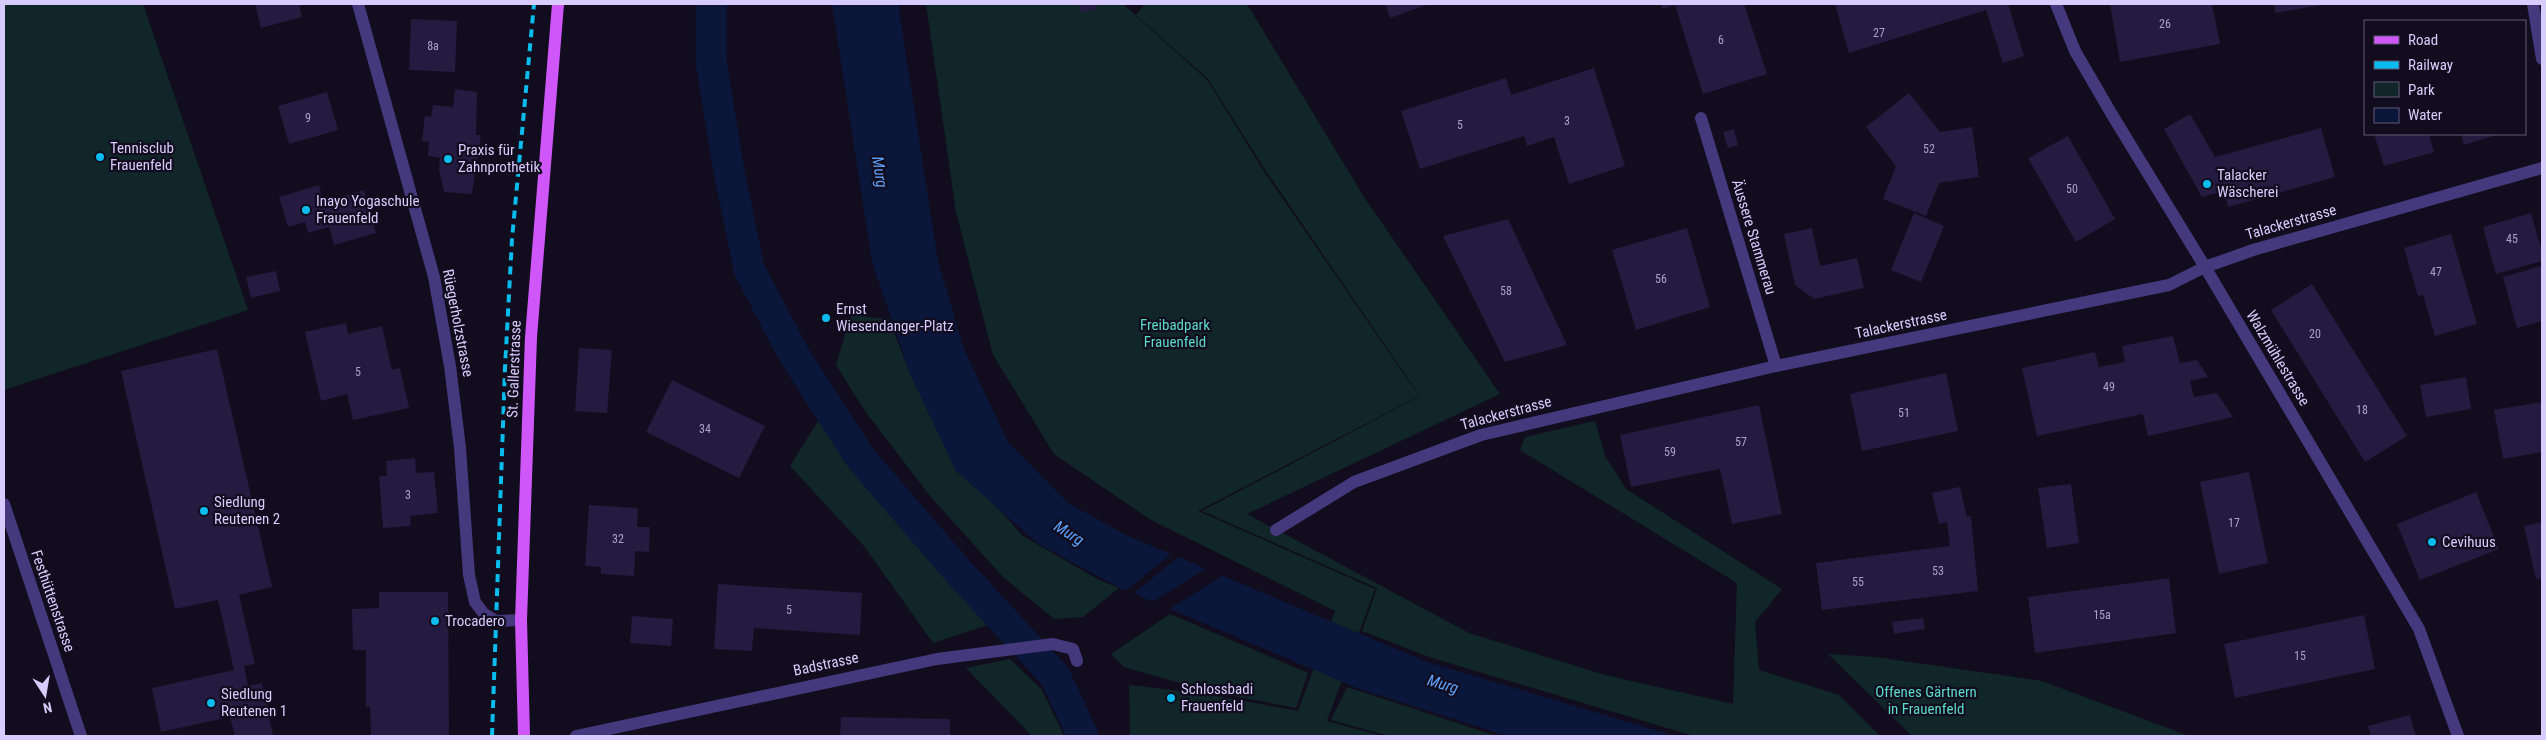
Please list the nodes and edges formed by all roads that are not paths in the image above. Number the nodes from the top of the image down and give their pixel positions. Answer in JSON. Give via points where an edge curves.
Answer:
{"nodes":[{"id":1,"x":358,"y":4,"type":"edge"},
{"id":2,"x":558,"y":4,"type":"edge"},
{"id":3,"x":2056,"y":4,"type":"edge"},
{"id":4,"x":2533,"y":4,"type":"edge"},
{"id":5,"x":2542,"y":59,"type":"edge"},
{"id":6,"x":1701,"y":118,"type":"dead end"},
{"id":7,"x":2542,"y":168,"type":"edge"},
{"id":8,"x":2206,"y":267,"type":"junction"},
{"id":9,"x":1776,"y":366,"type":"junction"},
{"id":10,"x":4,"y":504,"type":"edge"},
{"id":11,"x":1276,"y":530,"type":"dead end"},
{"id":12,"x":521,"y":620,"type":"junction"},
{"id":13,"x":1077,"y":661,"type":"dead end"},
{"id":14,"x":81,"y":736,"type":"edge"},
{"id":15,"x":524,"y":736,"type":"edge"},
{"id":16,"x":576,"y":736,"type":"edge"},
{"id":17,"x":2458,"y":736,"type":"edge"}],
"edges":[{"from":1,"to":12,"type":"street","name":"Rüegerholzstrasse","via":[[434,278],[450,366],[474,602],[484,614],[496,621]]},
{"from":2,"to":12,"type":"main road","name":"St. Gallerstrasse","via":[[531,337]]},
{"from":3,"to":8,"type":"street","name":"Walzmühlestrasse","via":[[2075,51]]},
{"from":4,"to":5,"type":"street"},
{"from":6,"to":9,"type":"street","name":"Äussere Stammerau"},
{"from":7,"to":8,"type":"street","name":"Talackerstrasse","via":[[2253,250]]},
{"from":8,"to":9,"type":"street","name":"Talackerstrasse","via":[[2169,285]]},
{"from":8,"to":17,"type":"street","name":"Walzmühlestrasse","via":[[2419,629]]},
{"from":9,"to":11,"type":"street","name":"Talackerstrasse","via":[[1481,435],[1354,482]]},
{"from":10,"to":14,"type":"street","name":"Festhüttenstrasse"},
{"from":12,"to":15,"type":"main road","name":"St. Gallerstrasse"},
{"from":13,"to":16,"type":"street","name":"Badstrasse","via":[[1073,649],[1053,644],[896,666]]}]}
